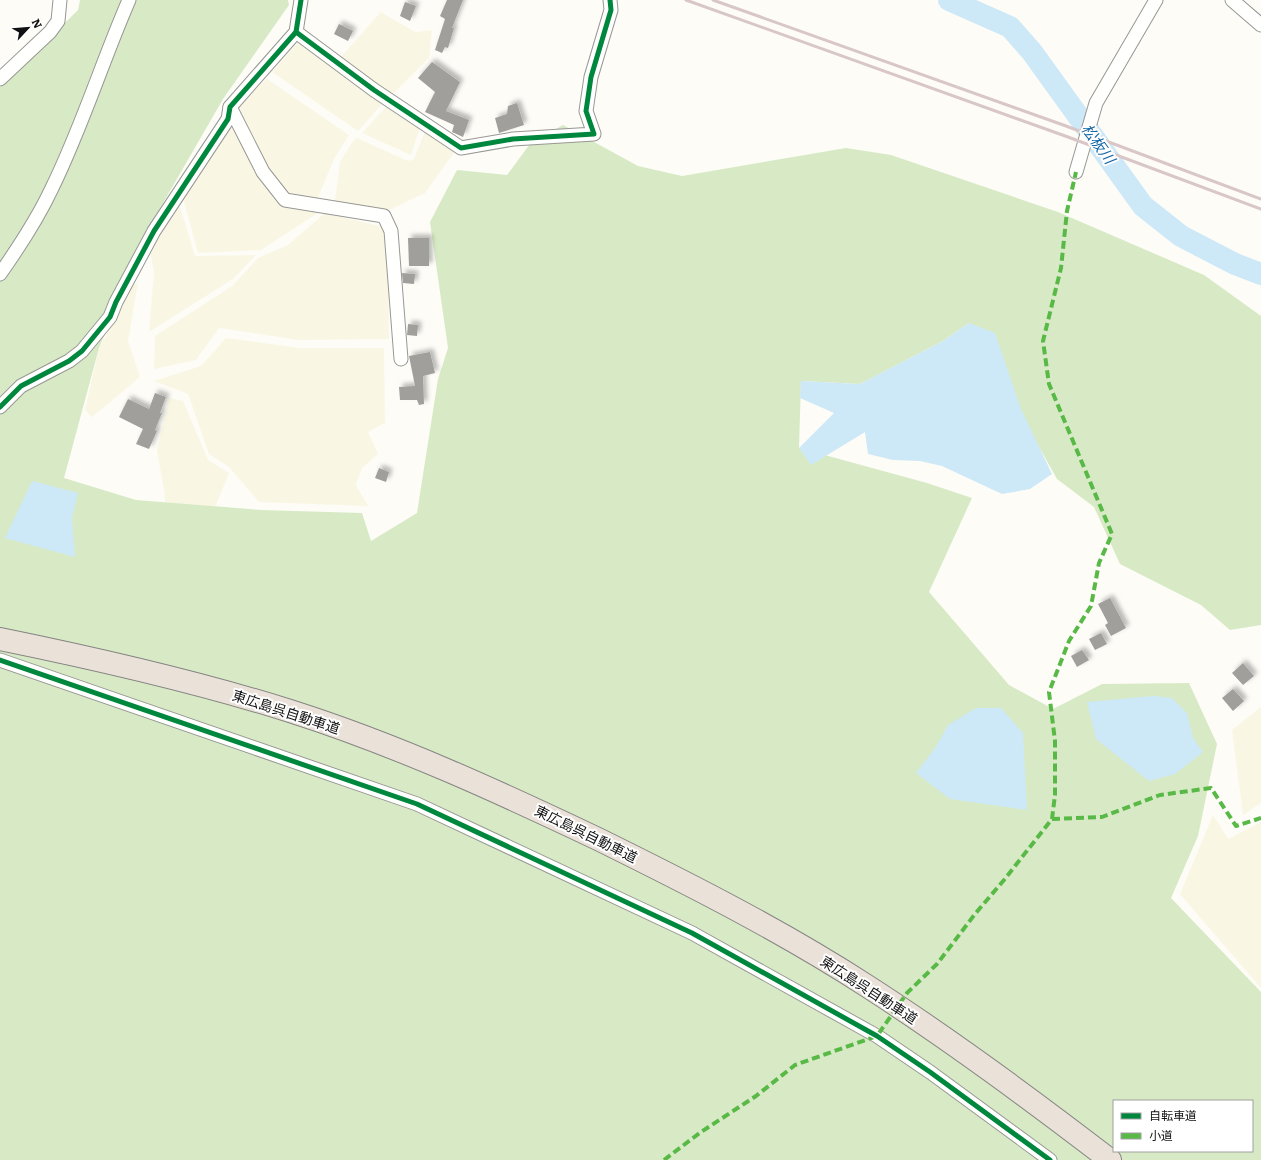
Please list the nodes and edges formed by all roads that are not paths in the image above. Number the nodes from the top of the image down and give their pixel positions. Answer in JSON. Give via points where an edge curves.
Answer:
{"nodes":[{"id":1,"x":60,"y":0,"type":"edge"},
{"id":2,"x":129,"y":0,"type":"edge"},
{"id":3,"x":301,"y":0,"type":"edge"},
{"id":4,"x":610,"y":0,"type":"edge"},
{"id":5,"x":1156,"y":0,"type":"edge"},
{"id":6,"x":1232,"y":0,"type":"edge"},
{"id":7,"x":1261,"y":25,"type":"edge"},
{"id":8,"x":296,"y":32,"type":"junction"},
{"id":9,"x":0,"y":79,"type":"edge"},
{"id":10,"x":230,"y":107,"type":"junction"},
{"id":11,"x":1076,"y":172,"type":"dead end"},
{"id":12,"x":0,"y":274,"type":"edge"},
{"id":13,"x":401,"y":359,"type":"dead end"},
{"id":14,"x":0,"y":407,"type":"edge"},
{"id":15,"x":0,"y":639,"type":"edge"},
{"id":16,"x":0,"y":660,"type":"edge"},
{"id":17,"x":1050,"y":1160,"type":"edge"},
{"id":18,"x":1110,"y":1160,"type":"edge"}],
"edges":[{"from":1,"to":9,"type":"street","via":[[58,21],[50,32]]},
{"from":2,"to":12,"type":"street","via":[[52,189]]},
{"from":3,"to":8,"type":"street"},
{"from":4,"to":8,"type":"street","via":[[611,10],[591,77],[586,111],[594,134],[513,139],[461,148],[374,90]]},
{"from":5,"to":11,"type":"street","via":[[1096,103]]},
{"from":6,"to":7,"type":"street"},
{"from":8,"to":10,"type":"street"},
{"from":10,"to":13,"type":"street","via":[[263,172],[285,200],[384,216],[391,231]]},
{"from":10,"to":14,"type":"street","via":[[228,119],[154,231],[110,317],[82,351],[69,361],[21,386]]},
{"from":15,"to":18,"type":"highway","name":"東広島呉自動車道","via":[[162,675],[291,712],[410,755],[517,800],[747,915],[867,986],[969,1056]]},
{"from":16,"to":17,"type":"street","via":[[417,804],[685,930],[876,1036],[930,1072]]}]}
